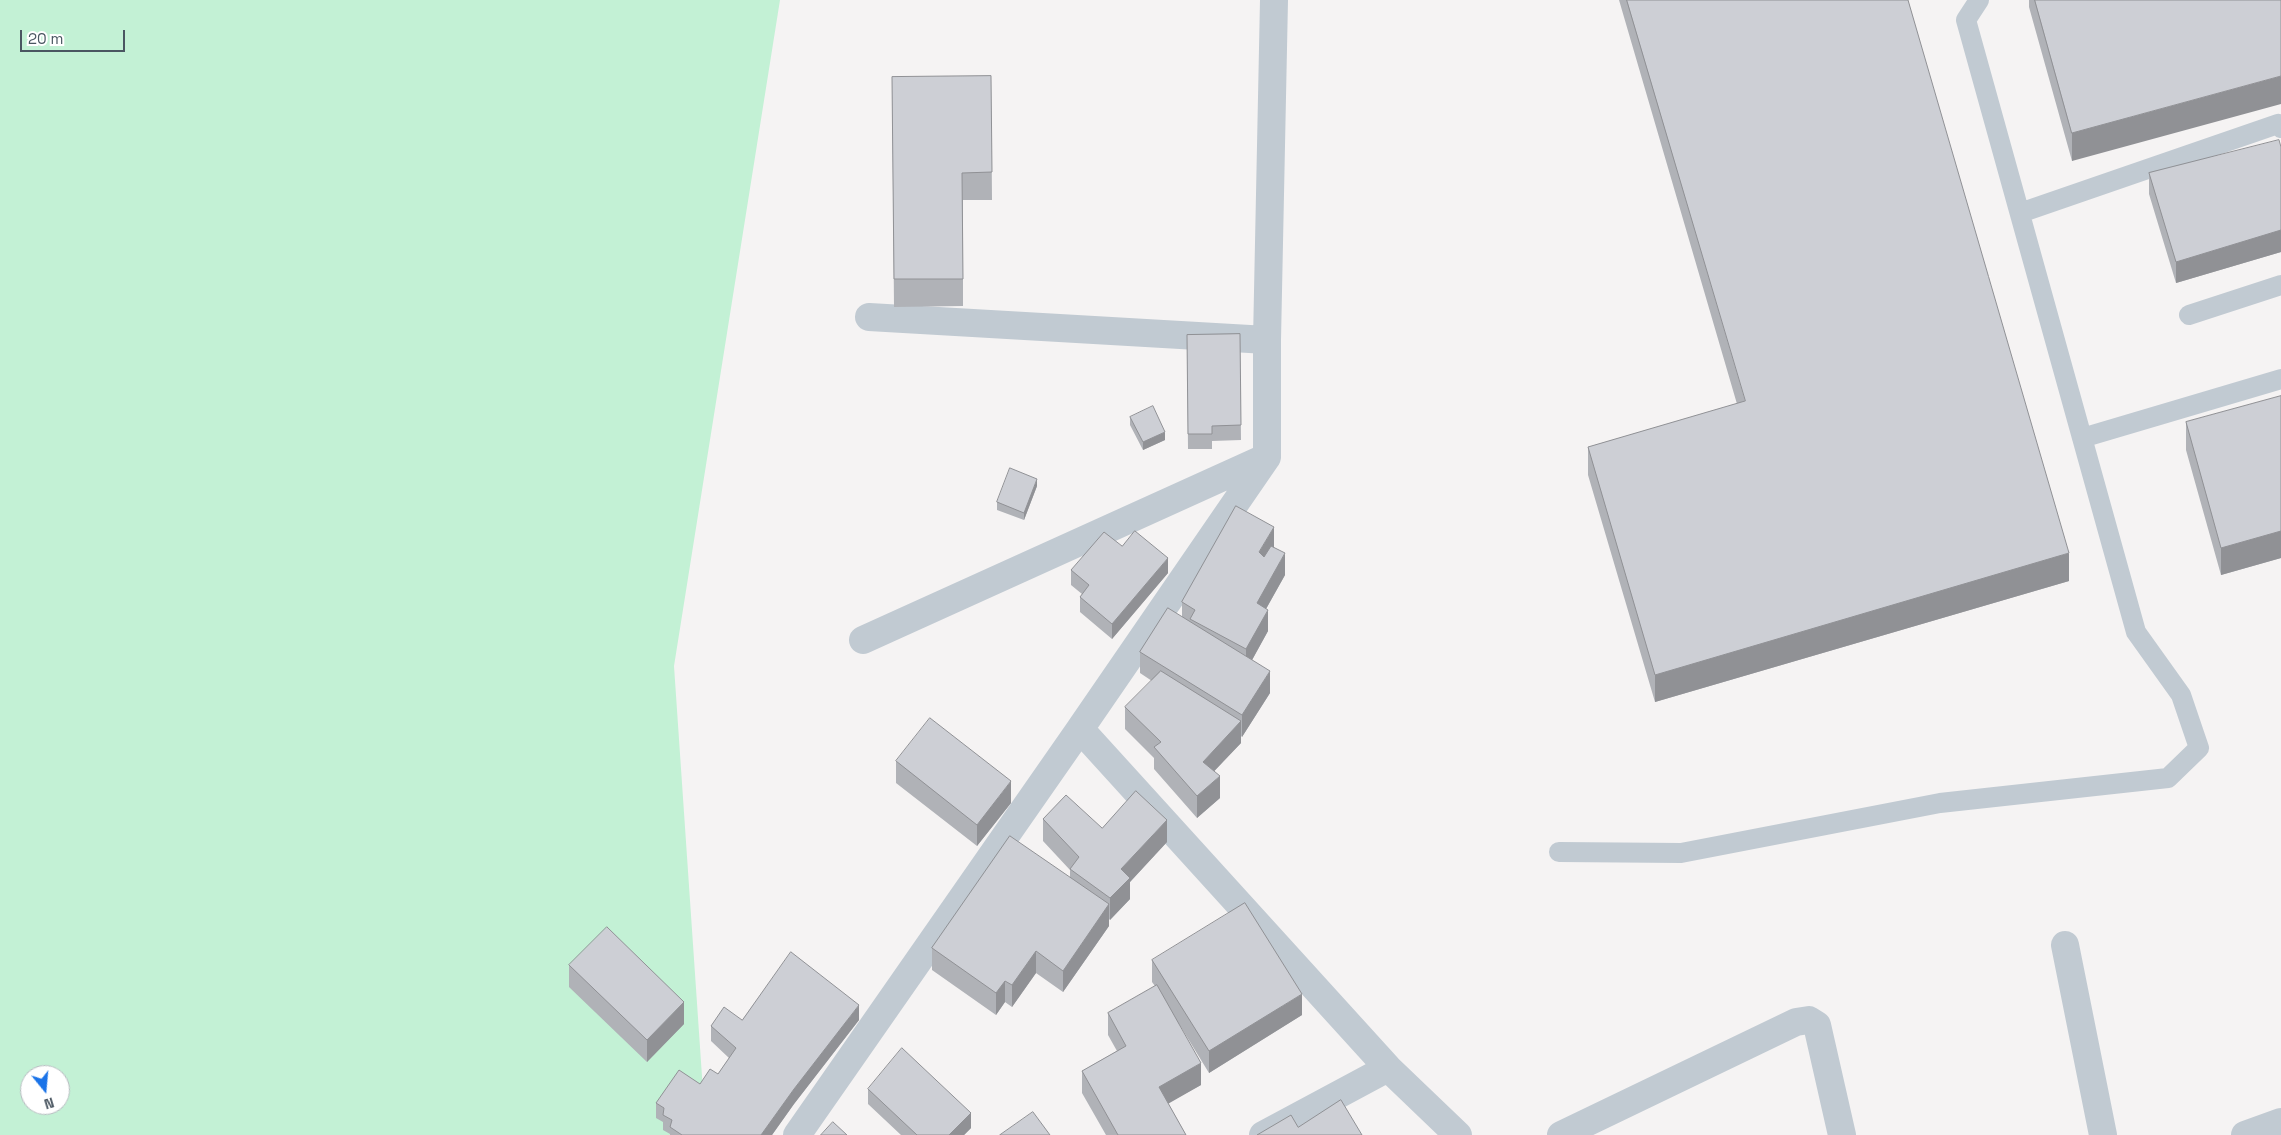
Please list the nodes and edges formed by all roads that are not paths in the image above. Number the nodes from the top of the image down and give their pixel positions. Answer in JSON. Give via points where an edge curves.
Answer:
{"nodes":[{"id":1,"x":1274,"y":0,"type":"edge"},
{"id":2,"x":1979,"y":0,"type":"edge"},
{"id":3,"x":2281,"y":128,"type":"edge"},
{"id":4,"x":2020,"y":213,"type":"junction"},
{"id":5,"x":2281,"y":285,"type":"edge"},
{"id":6,"x":2189,"y":315,"type":"dead end"},
{"id":7,"x":869,"y":316,"type":"dead end"},
{"id":8,"x":1267,"y":340,"type":"junction"},
{"id":9,"x":2281,"y":379,"type":"edge"},
{"id":10,"x":2082,"y":438,"type":"junction"},
{"id":11,"x":1267,"y":457,"type":"junction"},
{"id":12,"x":863,"y":640,"type":"dead end"},
{"id":13,"x":1080,"y":729,"type":"junction"},
{"id":14,"x":1558,"y":852,"type":"dead end"},
{"id":15,"x":2065,"y":945,"type":"dead end"},
{"id":16,"x":1388,"y":1068,"type":"junction"},
{"id":17,"x":2281,"y":1122,"type":"edge"},
{"id":18,"x":797,"y":1135,"type":"edge"},
{"id":19,"x":1263,"y":1135,"type":"edge"},
{"id":20,"x":1458,"y":1135,"type":"edge"},
{"id":21,"x":1561,"y":1135,"type":"edge"},
{"id":22,"x":1842,"y":1135,"type":"edge"},
{"id":23,"x":2103,"y":1135,"type":"edge"},
{"id":24,"x":2245,"y":1135,"type":"edge"}],
"edges":[{"from":1,"to":8,"type":"street"},
{"from":2,"to":4,"type":"lane","via":[[1966,20]]},
{"from":3,"to":4,"type":"lane","via":[[2278,124]]},
{"from":4,"to":10,"type":"lane"},
{"from":5,"to":6,"type":"lane"},
{"from":7,"to":8,"type":"street"},
{"from":8,"to":11,"type":"street"},
{"from":9,"to":10,"type":"lane"},
{"from":10,"to":14,"type":"lane","via":[[2136,632],[2181,696],[2198,748],[2168,778],[1940,802],[1681,853]]},
{"from":11,"to":12,"type":"street"},
{"from":11,"to":13,"type":"street"},
{"from":13,"to":16,"type":"street"},
{"from":13,"to":18,"type":"street"},
{"from":15,"to":23,"type":"street"},
{"from":16,"to":19,"type":"street"},
{"from":16,"to":20,"type":"street"},
{"from":17,"to":24,"type":"street"},
{"from":21,"to":22,"type":"street","via":[[1796,1022],[1809,1020],[1817,1024]]}]}
